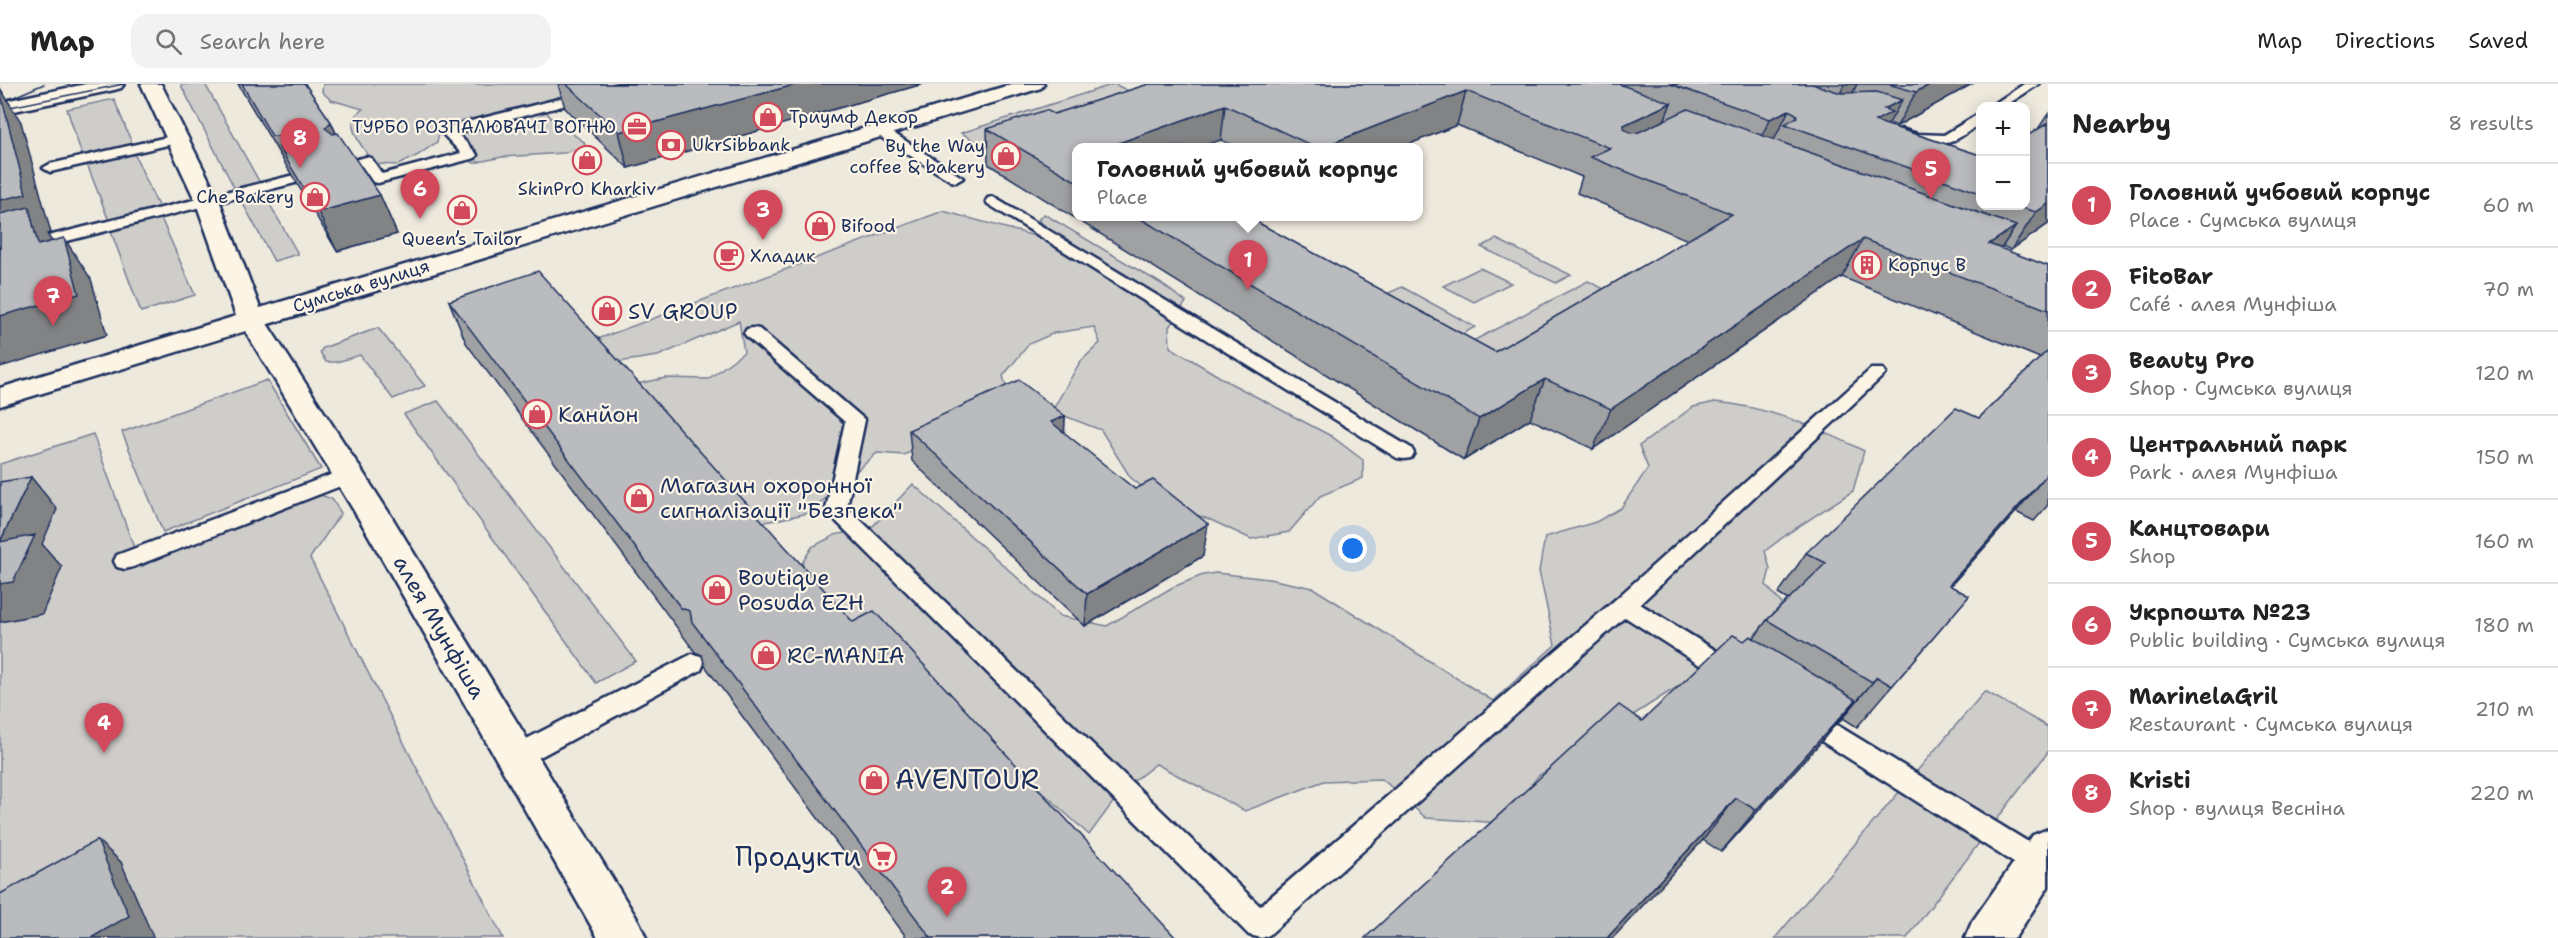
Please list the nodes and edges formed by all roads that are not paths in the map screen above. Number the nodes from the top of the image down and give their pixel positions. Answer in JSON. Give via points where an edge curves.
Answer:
{"nodes":[{"id":1,"x":114,"y":84,"type":"edge"},
{"id":2,"x":151,"y":84,"type":"edge"},
{"id":3,"x":633,"y":84,"type":"edge"},
{"id":4,"x":1034,"y":84,"type":"edge"},
{"id":5,"x":2033,"y":84,"type":"edge"},
{"id":6,"x":2004,"y":102,"type":"edge"},
{"id":7,"x":0,"y":108,"type":"edge"},
{"id":8,"x":1976,"y":120,"type":"edge"},
{"id":9,"x":879,"y":130,"type":"junction"},
{"id":10,"x":1893,"y":131,"type":"edge"},
{"id":11,"x":176,"y":139,"type":"junction"},
{"id":12,"x":351,"y":165,"type":"edge"},
{"id":13,"x":50,"y":168,"type":"dead end"},
{"id":14,"x":956,"y":178,"type":"dead end"},
{"id":15,"x":294,"y":179,"type":"edge"},
{"id":16,"x":207,"y":200,"type":"junction"},
{"id":17,"x":993,"y":201,"type":"dead end"},
{"id":18,"x":0,"y":253,"type":"edge"},
{"id":19,"x":251,"y":319,"type":"junction"},
{"id":20,"x":753,"y":333,"type":"dead end"},
{"id":21,"x":1877,"y":373,"type":"dead end"},
{"id":22,"x":0,"y":397,"type":"edge"},
{"id":23,"x":1404,"y":453,"type":"dead end"},
{"id":24,"x":349,"y":475,"type":"junction"},
{"id":25,"x":125,"y":561,"type":"dead end"},
{"id":26,"x":1624,"y":605,"type":"junction"},
{"id":27,"x":692,"y":663,"type":"edge"},
{"id":28,"x":1755,"y":687,"type":"edge"},
{"id":29,"x":1785,"y":705,"type":"edge"},
{"id":30,"x":516,"y":757,"type":"junction"},
{"id":31,"x":2043,"y":856,"type":"edge"},
{"id":32,"x":623,"y":938,"type":"edge"},
{"id":33,"x":1988,"y":938,"type":"edge"}],
"edges":[{"from":1,"to":7,"type":"main road"},
{"from":2,"to":11,"type":"main road","name":"алея Мунфіша"},
{"from":3,"to":12,"type":"lane","via":[[448,131],[470,155],[378,179],[366,161]]},
{"from":4,"to":9,"type":"main road","name":"Сумська вулиця"},
{"from":5,"to":6,"type":"lane"},
{"from":8,"to":10,"type":"lane","via":[[1947,138],[1916,138]]},
{"from":9,"to":14,"type":"lane"},
{"from":9,"to":19,"type":"main road","name":"Сумська вулиця"},
{"from":11,"to":13,"type":"lane"},
{"from":11,"to":16,"type":"main road","name":"алея Мунфіша"},
{"from":15,"to":16,"type":"lane"},
{"from":16,"to":18,"type":"lane"},
{"from":16,"to":19,"type":"main road","name":"алея Мунфіша"},
{"from":17,"to":23,"type":"lane"},
{"from":19,"to":22,"type":"main road","name":"Сумська вулиця"},
{"from":19,"to":24,"type":"main road","name":"алея Мунфіша"},
{"from":20,"to":26,"type":"lane","via":[[855,420],[836,509],[1259,925]]},
{"from":21,"to":26,"type":"lane"},
{"from":24,"to":25,"type":"lane"},
{"from":24,"to":30,"type":"main road","name":"алея Мунфіша"},
{"from":26,"to":28,"type":"lane"},
{"from":27,"to":30,"type":"lane"},
{"from":29,"to":31,"type":"lane"},
{"from":30,"to":32,"type":"main road","name":"алея Мунфіша"},
{"from":31,"to":33,"type":"main road"}]}
